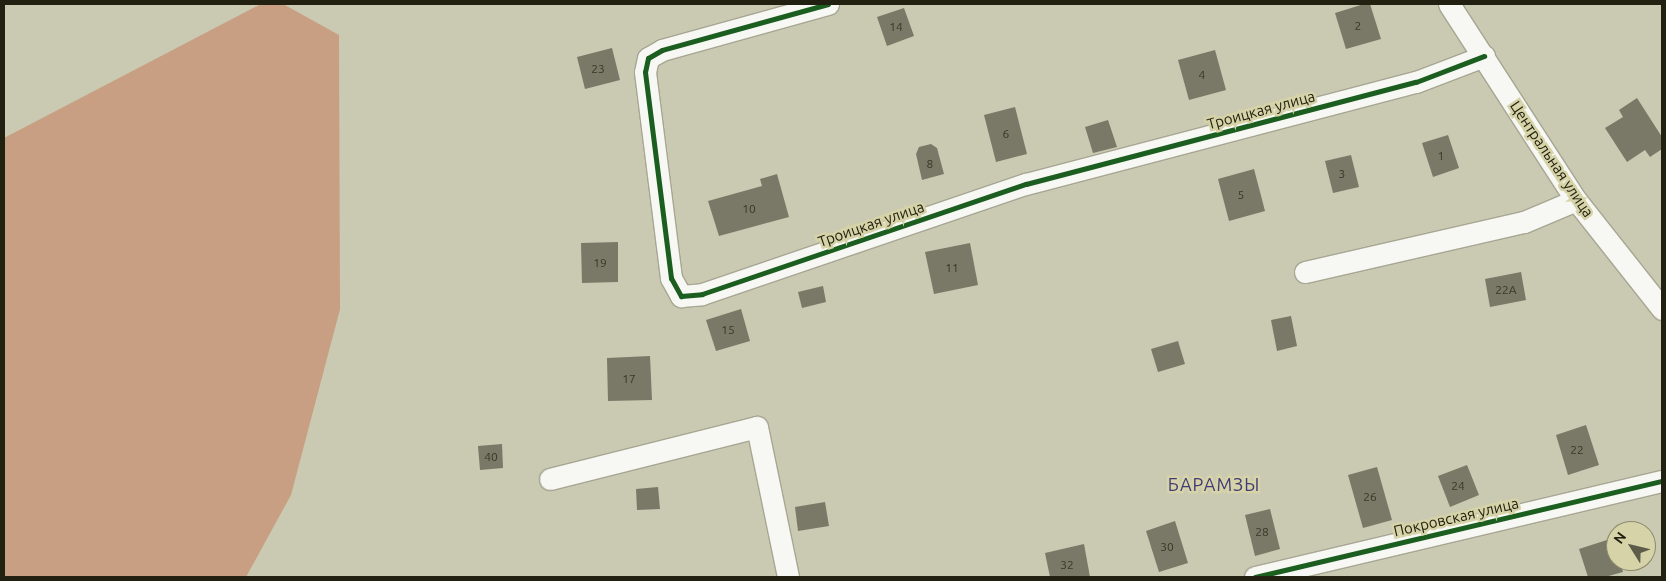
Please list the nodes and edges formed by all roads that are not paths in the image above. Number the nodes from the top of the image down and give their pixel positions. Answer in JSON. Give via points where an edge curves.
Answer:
{"nodes":[{"id":1,"x":828,"y":4,"type":"edge"},
{"id":2,"x":1450,"y":4,"type":"edge"},
{"id":3,"x":1484,"y":56,"type":"junction"},
{"id":4,"x":1576,"y":200,"type":"junction"},
{"id":5,"x":1305,"y":272,"type":"dead end"},
{"id":6,"x":1662,"y":309,"type":"edge"},
{"id":7,"x":550,"y":480,"type":"dead end"},
{"id":8,"x":1662,"y":481,"type":"edge"},
{"id":9,"x":788,"y":577,"type":"edge"},
{"id":10,"x":1255,"y":577,"type":"edge"}],
"edges":[{"from":1,"to":3,"type":"street","name":"Троицкая улица","via":[[662,50],[648,58],[645,72],[671,278],[681,296],[702,294],[1026,184],[1416,82]]},
{"from":2,"to":3,"type":"street","name":"Центральная улица"},
{"from":3,"to":4,"type":"street","name":"Центральная улица"},
{"from":4,"to":5,"type":"street","via":[[1524,222]]},
{"from":4,"to":6,"type":"street","name":"Центральная улица"},
{"from":7,"to":9,"type":"street","via":[[756,427]]},
{"from":8,"to":10,"type":"street","name":"Покровская улица"}]}
